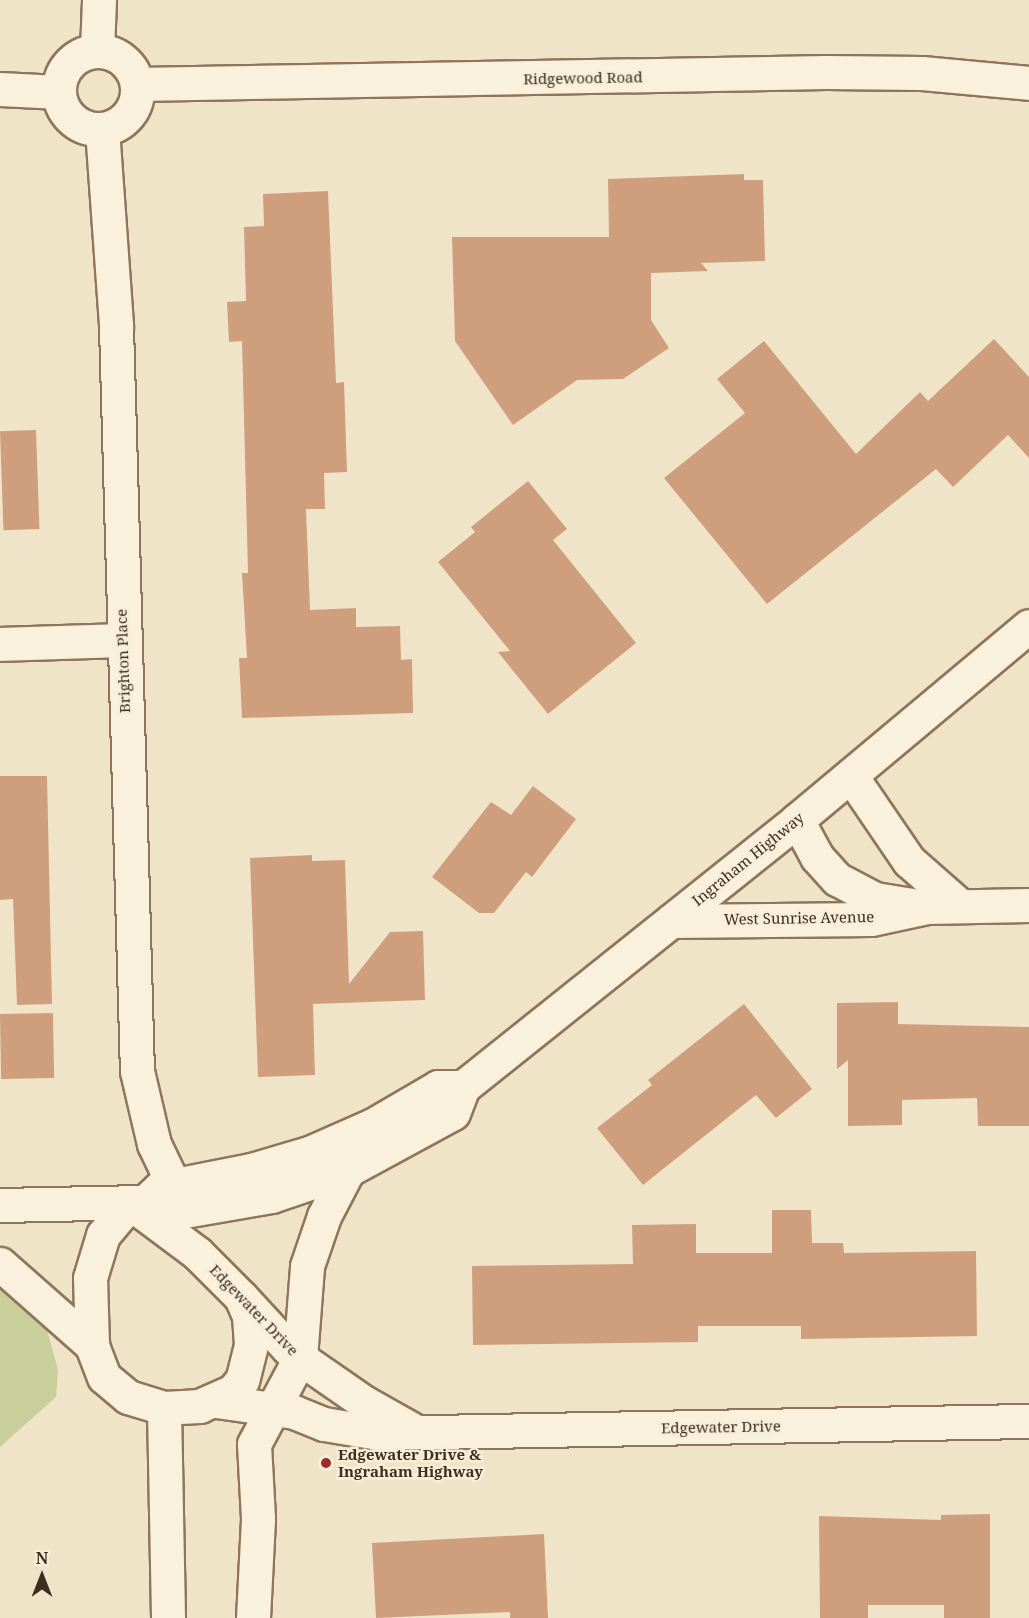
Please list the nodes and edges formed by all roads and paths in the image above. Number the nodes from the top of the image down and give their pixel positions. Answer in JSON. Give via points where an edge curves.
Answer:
{"nodes":[{"id":1,"x":99,"y":0,"type":"edge"},
{"id":2,"x":97,"y":50,"type":"junction"},
{"id":3,"x":1029,"y":83,"type":"edge"},
{"id":4,"x":137,"y":84,"type":"junction"},
{"id":5,"x":0,"y":89,"type":"edge"},
{"id":6,"x":58,"y":92,"type":"junction"},
{"id":7,"x":102,"y":129,"type":"junction"},
{"id":8,"x":1029,"y":626,"type":"edge"},
{"id":9,"x":122,"y":640,"type":"junction"},
{"id":10,"x":0,"y":644,"type":"edge"},
{"id":11,"x":851,"y":776,"type":"junction"},
{"id":12,"x":797,"y":820,"type":"junction"},
{"id":13,"x":1029,"y":904,"type":"edge"},
{"id":14,"x":959,"y":905,"type":"junction"},
{"id":15,"x":927,"y":907,"type":"junction"},
{"id":16,"x":671,"y":921,"type":"junction"},
{"id":17,"x":464,"y":1087,"type":"junction"},
{"id":18,"x":348,"y":1170,"type":"junction"},
{"id":19,"x":174,"y":1186,"type":"junction"},
{"id":20,"x":137,"y":1203,"type":"junction"},
{"id":21,"x":0,"y":1205,"type":"edge"},
{"id":22,"x":0,"y":1264,"type":"edge"},
{"id":23,"x":242,"y":1297,"type":"junction"},
{"id":24,"x":92,"y":1345,"type":"junction"},
{"id":25,"x":300,"y":1358,"type":"junction"},
{"id":26,"x":216,"y":1401,"type":"junction"},
{"id":27,"x":164,"y":1408,"type":"junction"},
{"id":28,"x":272,"y":1408,"type":"junction"},
{"id":29,"x":1029,"y":1421,"type":"edge"},
{"id":30,"x":413,"y":1430,"type":"junction"},
{"id":31,"x":254,"y":1444,"type":"junction"},
{"id":32,"x":168,"y":1618,"type":"edge"},
{"id":33,"x":252,"y":1618,"type":"edge"}],
"edges":[{"from":1,"to":2,"type":"street"},
{"from":2,"to":4,"type":"street","via":[[125,60]]},
{"from":2,"to":6,"type":"street","via":[[76,56],[67,65]]},
{"from":3,"to":4,"type":"street","name":"Ridgewood Road","via":[[922,73],[826,72]]},
{"from":4,"to":7,"type":"street","via":[[135,102],[126,119]]},
{"from":5,"to":6,"type":"street"},
{"from":6,"to":7,"type":"street","via":[[67,115],[89,128]]},
{"from":7,"to":9,"type":"street","name":"Brighton Place","via":[[114,268]]},
{"from":8,"to":11,"type":"street","name":"Ingraham Highway"},
{"from":9,"to":10,"type":"street"},
{"from":9,"to":19,"type":"street","name":"Brighton Place","via":[[137,1071],[154,1144]]},
{"from":11,"to":12,"type":"street","name":"Ingraham Highway"},
{"from":11,"to":14,"type":"street","via":[[909,861]]},
{"from":12,"to":15,"type":"street","name":"West Sunrise Avenue","via":[[818,857],[837,879],[875,898]]},
{"from":12,"to":16,"type":"street","name":"Ingraham Highway"},
{"from":13,"to":14,"type":"street","name":"West Sunrise Avenue"},
{"from":14,"to":15,"type":"street","name":"West Sunrise Avenue"},
{"from":15,"to":16,"type":"street","name":"West Sunrise Avenue","via":[[871,919]]},
{"from":16,"to":17,"type":"street","name":"Ingraham Highway"},
{"from":17,"to":18,"type":"street","name":"Ingraham Highway","via":[[453,1113]]},
{"from":17,"to":19,"type":"street","via":[[438,1087],[373,1125],[309,1153]]},
{"from":18,"to":20,"type":"street","name":"Ingraham Highway","via":[[271,1196],[210,1209],[167,1214]]},
{"from":18,"to":25,"type":"street","via":[[324,1216],[307,1266]]},
{"from":19,"to":20,"type":"street","via":[[160,1188]]},
{"from":20,"to":21,"type":"street"},
{"from":20,"to":23,"type":"street","name":"Edgewater Drive"},
{"from":20,"to":24,"type":"street","via":[[103,1235],[95,1252],[89,1305]]},
{"from":22,"to":24,"type":"street"},
{"from":23,"to":25,"type":"street","name":"Edgewater Drive"},
{"from":23,"to":26,"type":"street","via":[[250,1330],[248,1364],[233,1391]]},
{"from":24,"to":27,"type":"street","via":[[112,1387],[128,1397]]},
{"from":25,"to":28,"type":"street"},
{"from":25,"to":30,"type":"street","name":"Edgewater Drive","via":[[365,1403]]},
{"from":26,"to":27,"type":"street"},
{"from":26,"to":28,"type":"street","name":"Edgewater Drive"},
{"from":26,"to":31,"type":"street"},
{"from":27,"to":32,"type":"street"},
{"from":28,"to":30,"type":"street","name":"Edgewater Drive","via":[[351,1430]]},
{"from":28,"to":31,"type":"street"},
{"from":29,"to":30,"type":"street","name":"Edgewater Drive"},
{"from":31,"to":33,"type":"street","via":[[258,1518]]}]}
